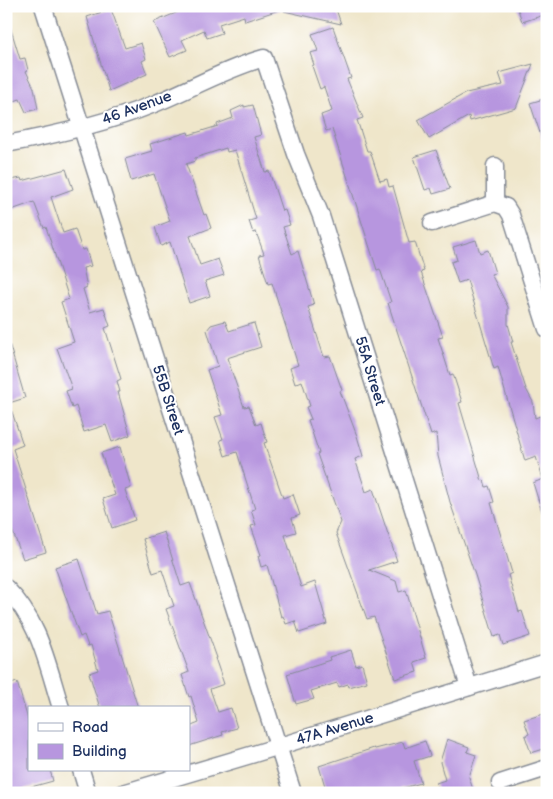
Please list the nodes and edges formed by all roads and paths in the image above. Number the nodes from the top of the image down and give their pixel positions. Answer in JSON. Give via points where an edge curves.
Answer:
{"nodes":[{"id":1,"x":43,"y":6,"type":"edge"},
{"id":2,"x":264,"y":58,"type":"joint"},
{"id":3,"x":80,"y":128,"type":"junction"},
{"id":4,"x":6,"y":144,"type":"edge"},
{"id":5,"x":495,"y":166,"type":"dead end"},
{"id":6,"x":495,"y":203,"type":"junction"},
{"id":7,"x":432,"y":223,"type":"dead end"},
{"id":8,"x":547,"y":329,"type":"edge"},
{"id":9,"x":6,"y":588,"type":"edge"},
{"id":10,"x":547,"y":663,"type":"edge"},
{"id":11,"x":470,"y":687,"type":"junction"},
{"id":12,"x":60,"y":706,"type":"edge"},
{"id":13,"x":278,"y":747,"type":"junction"},
{"id":14,"x":547,"y":768,"type":"edge"},
{"id":15,"x":82,"y":772,"type":"edge"},
{"id":16,"x":500,"y":783,"type":"dead end"},
{"id":17,"x":165,"y":787,"type":"edge"},
{"id":18,"x":88,"y":793,"type":"edge"},
{"id":19,"x":123,"y":793,"type":"edge"},
{"id":20,"x":292,"y":793,"type":"edge"}],
"edges":[{"from":1,"to":3,"type":"street","name":"55B Street"},
{"from":2,"to":3,"type":"street","name":"46 Avenue","via":[[214,76],[153,105]]},
{"from":2,"to":11,"type":"street","name":"55A Street","via":[[321,216]]},
{"from":3,"to":4,"type":"street","name":"46 Avenue"},
{"from":3,"to":13,"type":"street","name":"55B Street"},
{"from":5,"to":6,"type":"street"},
{"from":6,"to":7,"type":"street"},
{"from":6,"to":8,"type":"street","via":[[506,207],[510,215]]},
{"from":9,"to":12,"type":"street","via":[[23,606],[37,631]]},
{"from":10,"to":11,"type":"street","name":"47A Avenue"},
{"from":11,"to":13,"type":"street","name":"47A Avenue"},
{"from":13,"to":17,"type":"street","name":"47A Avenue"},
{"from":13,"to":20,"type":"street","name":"55B Street"},
{"from":14,"to":16,"type":"street"},
{"from":15,"to":18,"type":"street"},
{"from":17,"to":19,"type":"street","name":"47A Avenue"}]}
